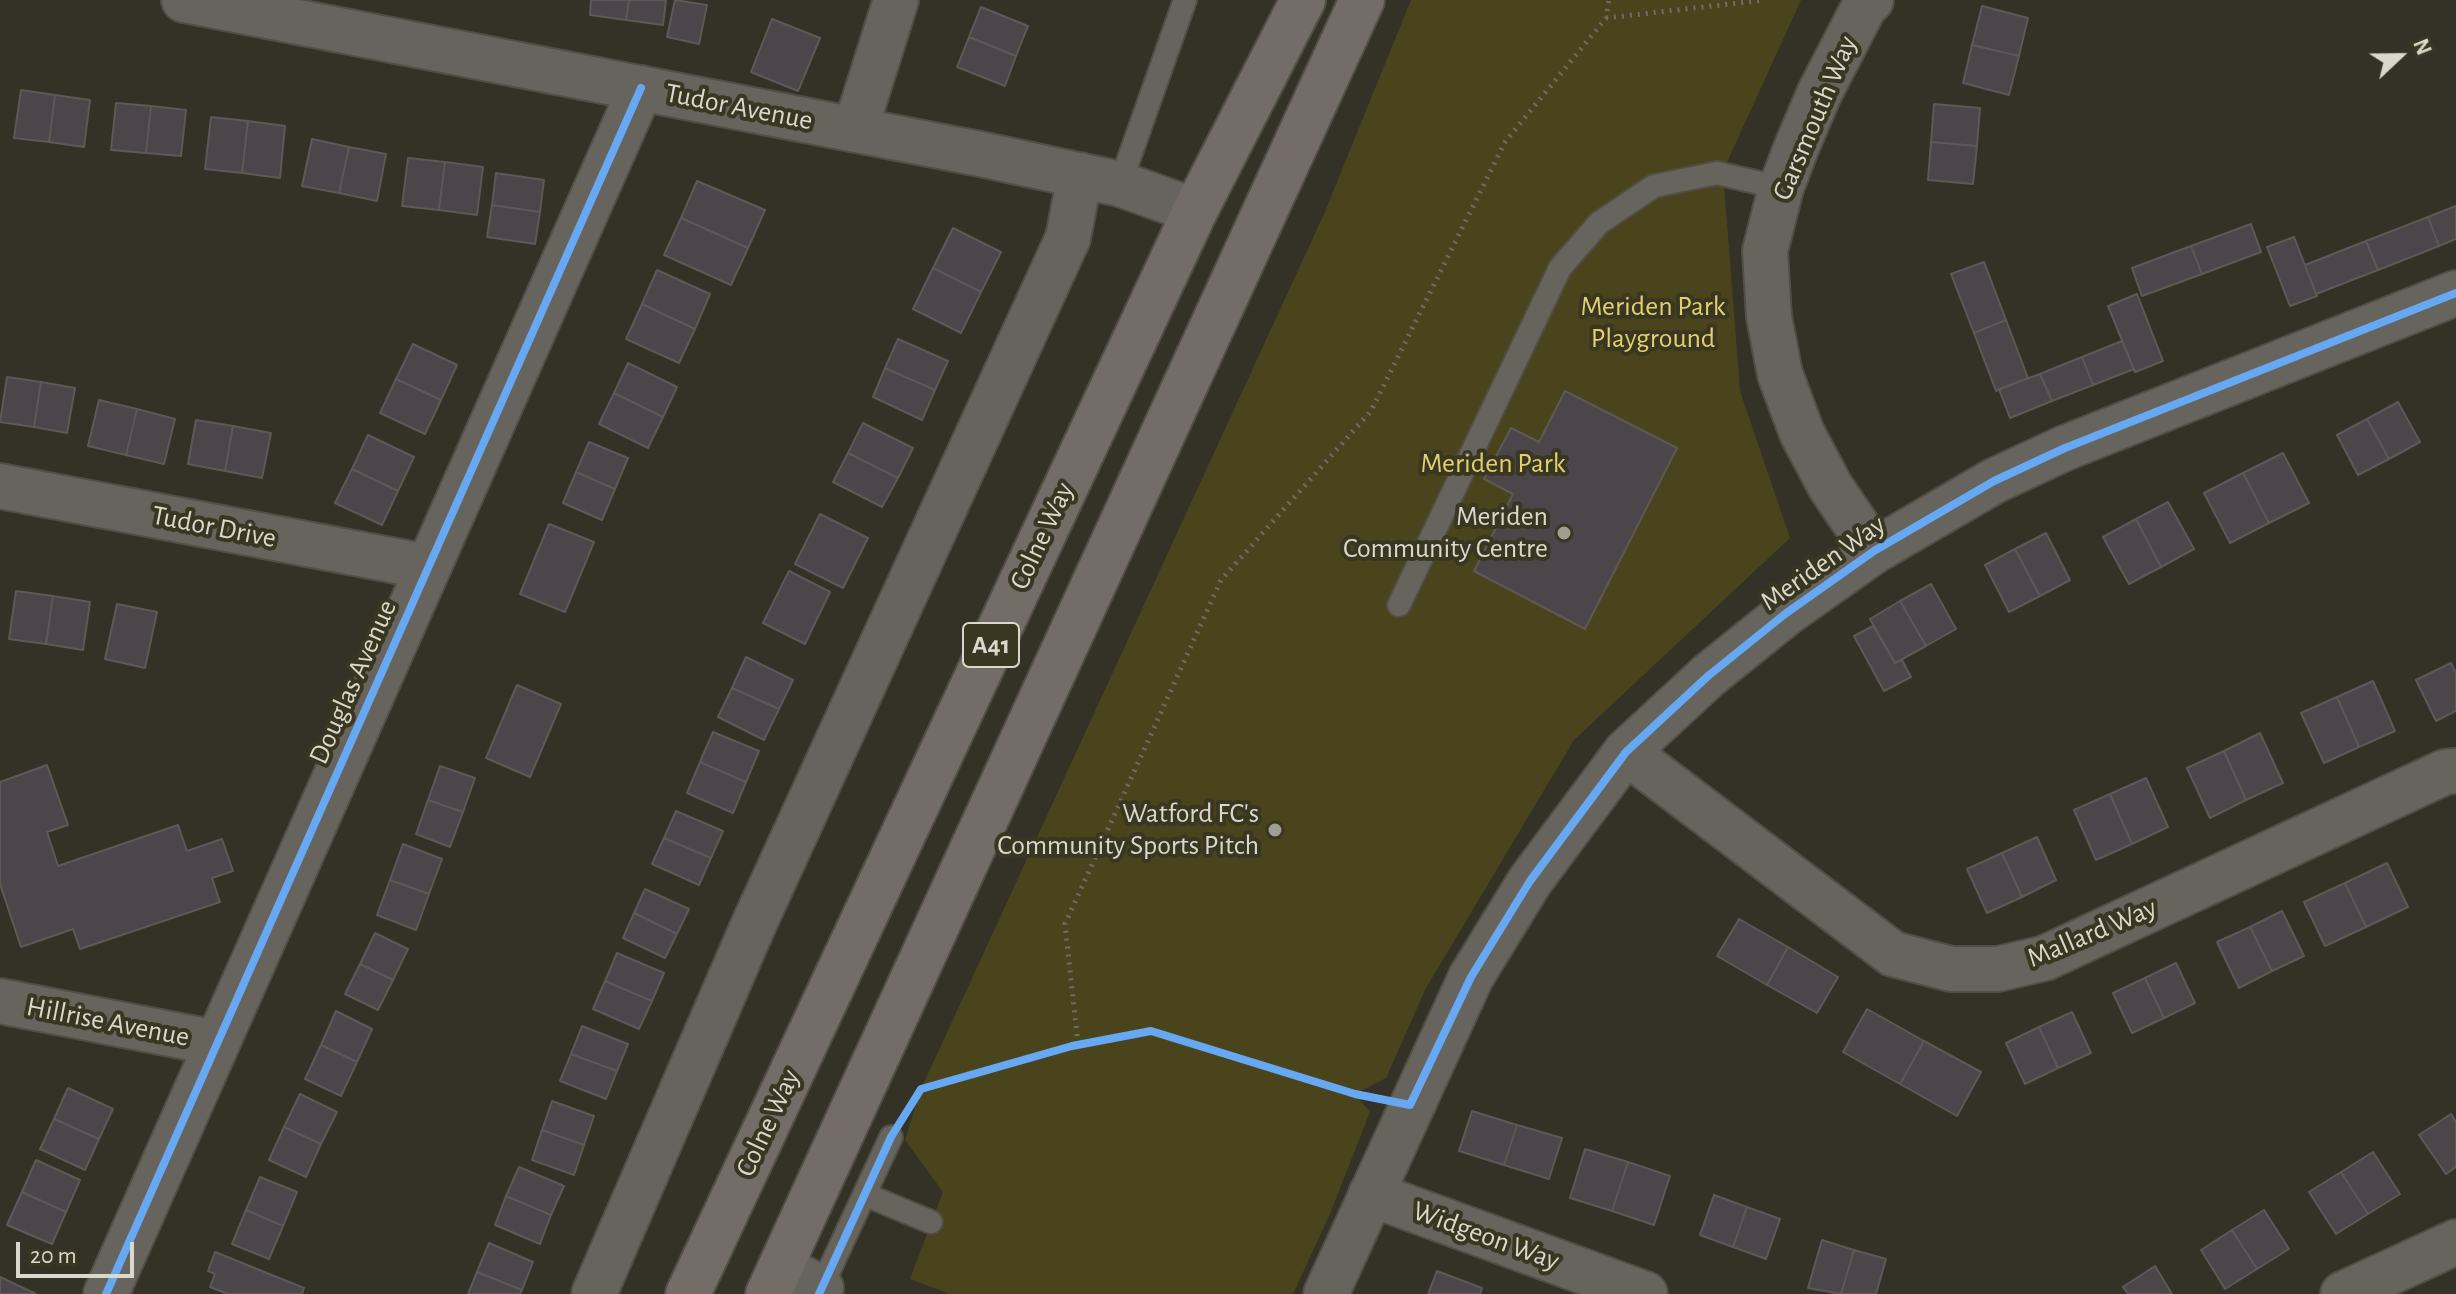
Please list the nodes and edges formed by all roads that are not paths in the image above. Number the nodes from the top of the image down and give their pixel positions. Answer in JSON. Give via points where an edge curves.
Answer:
{"nodes":[{"id":1,"x":184,"y":0,"type":"edge"},
{"id":2,"x":896,"y":0,"type":"edge"},
{"id":3,"x":1185,"y":0,"type":"edge"},
{"id":4,"x":1303,"y":0,"type":"edge"},
{"id":5,"x":1362,"y":0,"type":"edge"},
{"id":6,"x":1871,"y":0,"type":"edge"},
{"id":7,"x":641,"y":88,"type":"junction"},
{"id":8,"x":855,"y":130,"type":"junction"},
{"id":9,"x":1100,"y":180,"type":"junction"},
{"id":10,"x":1781,"y":188,"type":"junction"},
{"id":11,"x":1195,"y":211,"type":"junction"},
{"id":12,"x":2456,"y":293,"type":"edge"},
{"id":13,"x":0,"y":486,"type":"edge"},
{"id":14,"x":1874,"y":551,"type":"junction"},
{"id":15,"x":428,"y":567,"type":"junction"},
{"id":16,"x":1399,"y":605,"type":"dead end"},
{"id":17,"x":1626,"y":752,"type":"junction"},
{"id":18,"x":2456,"y":771,"type":"edge"},
{"id":19,"x":0,"y":1001,"type":"edge"},
{"id":20,"x":217,"y":1043,"type":"junction"},
{"id":21,"x":891,"y":1137,"type":"dead end"},
{"id":22,"x":1371,"y":1194,"type":"junction"},
{"id":23,"x":866,"y":1195,"type":"junction"},
{"id":24,"x":931,"y":1222,"type":"dead end"},
{"id":25,"x":2456,"y":1242,"type":"edge"},
{"id":26,"x":774,"y":1280,"type":"edge"},
{"id":27,"x":820,"y":1291,"type":"edge"},
{"id":28,"x":106,"y":1294,"type":"edge"},
{"id":29,"x":594,"y":1294,"type":"edge"},
{"id":30,"x":688,"y":1294,"type":"edge"},
{"id":31,"x":1326,"y":1294,"type":"edge"},
{"id":32,"x":1645,"y":1294,"type":"edge"},
{"id":33,"x":2343,"y":1294,"type":"edge"}],
"edges":[{"from":1,"to":7,"type":"street","name":"Tudor Avenue"},
{"from":2,"to":8,"type":"street"},
{"from":3,"to":9,"type":"lane"},
{"from":4,"to":11,"type":"highway","name":"Colne Way","number":"A41"},
{"from":5,"to":26,"type":"highway","number":"A41"},
{"from":6,"to":10,"type":"street","name":"Garsmouth Way","via":[[1819,94]]},
{"from":7,"to":8,"type":"street","name":"Tudor Avenue"},
{"from":7,"to":15,"type":"street","name":"Douglas Avenue"},
{"from":8,"to":9,"type":"street","name":"Tudor Avenue"},
{"from":9,"to":11,"type":"street","name":"Tudor Avenue"},
{"from":9,"to":29,"type":"street","via":[[1068,238],[753,926]]},
{"from":10,"to":14,"type":"street","name":"Garsmouth Way","via":[[1765,251],[1769,317],[1780,374],[1830,486]]},
{"from":10,"to":16,"type":"lane","via":[[1717,173],[1654,186],[1599,223],[1560,268]]},
{"from":11,"to":30,"type":"highway","name":"Colne Way","number":"A41"},
{"from":12,"to":14,"type":"street","name":"Meriden Way","via":[[2065,448],[1994,481]]},
{"from":13,"to":15,"type":"street","name":"Tudor Drive"},
{"from":14,"to":17,"type":"street","name":"Meriden Way","via":[[1774,622]]},
{"from":15,"to":20,"type":"street","name":"Douglas Avenue"},
{"from":17,"to":18,"type":"street","name":"Mallard Way","via":[[1893,954],[1951,969],[1998,969],[2045,958]]},
{"from":17,"to":22,"type":"street","name":"Meriden Way","via":[[1530,881],[1471,977]]},
{"from":19,"to":20,"type":"street","name":"Hillrise Avenue"},
{"from":20,"to":28,"type":"street","name":"Douglas Avenue"},
{"from":21,"to":23,"type":"lane"},
{"from":22,"to":31,"type":"street","name":"Meriden Way"},
{"from":22,"to":32,"type":"street","name":"Widgeon Way"},
{"from":23,"to":24,"type":"lane"},
{"from":23,"to":27,"type":"lane"},
{"from":25,"to":33,"type":"street"},
{"from":26,"to":27,"type":"street"}]}
